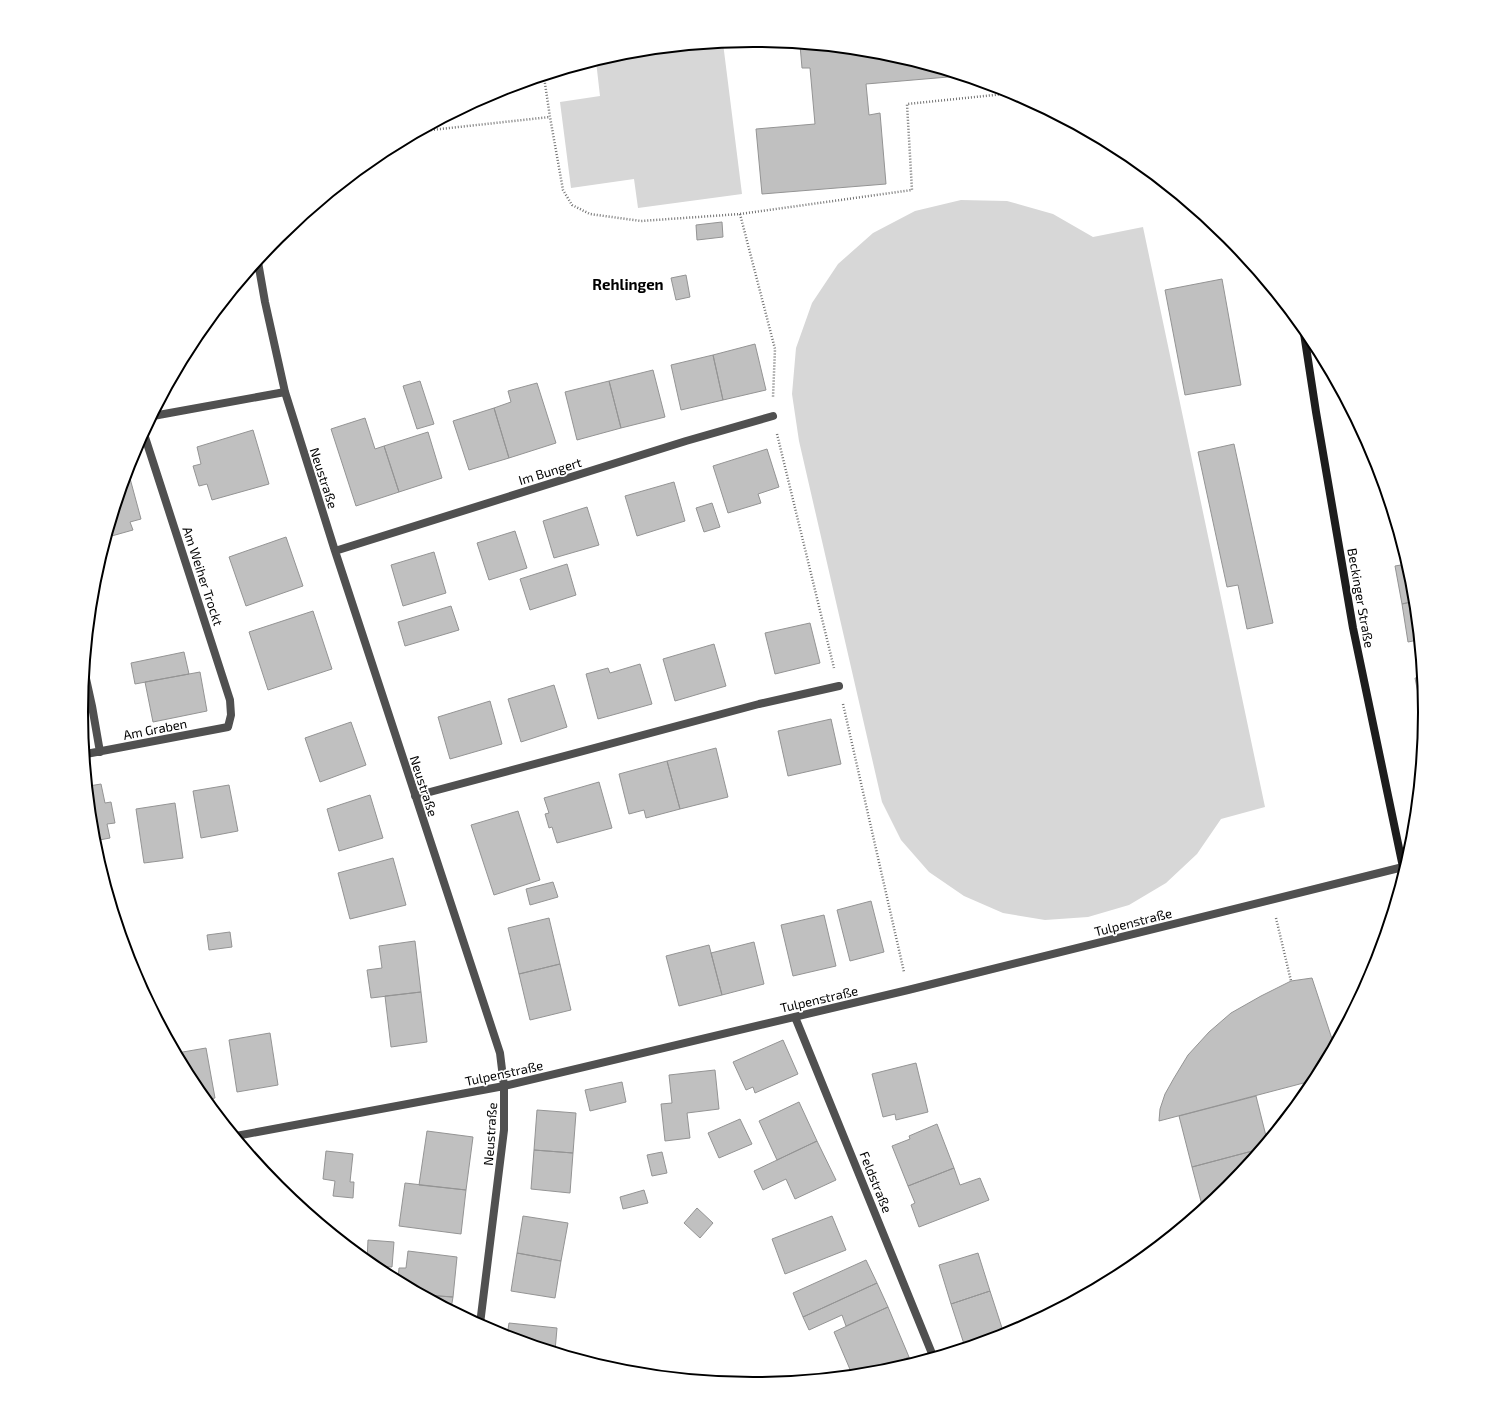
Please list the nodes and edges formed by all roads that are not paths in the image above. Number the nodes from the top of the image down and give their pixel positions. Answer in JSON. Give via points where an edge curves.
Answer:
{"nodes":[{"id":1,"x":259,"y":268,"type":"edge"},
{"id":2,"x":1304,"y":340,"type":"edge"},
{"id":3,"x":285,"y":392,"type":"junction"},
{"id":4,"x":159,"y":415,"type":"edge"},
{"id":5,"x":773,"y":416,"type":"road end"},
{"id":6,"x":146,"y":442,"type":"edge"},
{"id":7,"x":335,"y":551,"type":"junction"},
{"id":8,"x":839,"y":686,"type":"road end"},
{"id":9,"x":89,"y":692,"type":"edge"},
{"id":10,"x":228,"y":727,"type":"joint"},
{"id":11,"x":100,"y":752,"type":"junction"},
{"id":12,"x":90,"y":753,"type":"edge"},
{"id":13,"x":415,"y":796,"type":"junction"},
{"id":14,"x":1401,"y":861,"type":"edge"},
{"id":15,"x":1399,"y":870,"type":"edge"},
{"id":16,"x":795,"y":1017,"type":"junction"},
{"id":17,"x":504,"y":1086,"type":"junction"},
{"id":18,"x":241,"y":1135,"type":"edge"},
{"id":19,"x":481,"y":1318,"type":"edge"},
{"id":20,"x":932,"y":1352,"type":"edge"}],
"edges":[{"from":1,"to":3,"type":"street","name":"Neustraße"},
{"from":2,"to":14,"type":"main road","name":"Beckinger Straße","via":[[1354,628]]},
{"from":3,"to":4,"type":"street"},
{"from":3,"to":7,"type":"street","name":"Neustraße"},
{"from":5,"to":7,"type":"street","name":"Im Bungert"},
{"from":6,"to":10,"type":"street","name":"Am Weiher Trockt","via":[[230,700],[231,715]]},
{"from":7,"to":13,"type":"street","name":"Neustraße"},
{"from":8,"to":13,"type":"street","via":[[759,704]]},
{"from":9,"to":11,"type":"street"},
{"from":10,"to":11,"type":"street","name":"Am Graben"},
{"from":11,"to":12,"type":"street","name":"Am Graben"},
{"from":13,"to":17,"type":"street","name":"Neustraße","via":[[500,1053]]},
{"from":15,"to":16,"type":"street","name":"Tulpenstraße"},
{"from":16,"to":17,"type":"street","name":"Tulpenstraße"},
{"from":16,"to":20,"type":"street","name":"Feldstraße"},
{"from":17,"to":18,"type":"street","name":"Tulpenstraße"},
{"from":17,"to":19,"type":"street","name":"Neustraße","via":[[504,1130]]}]}
